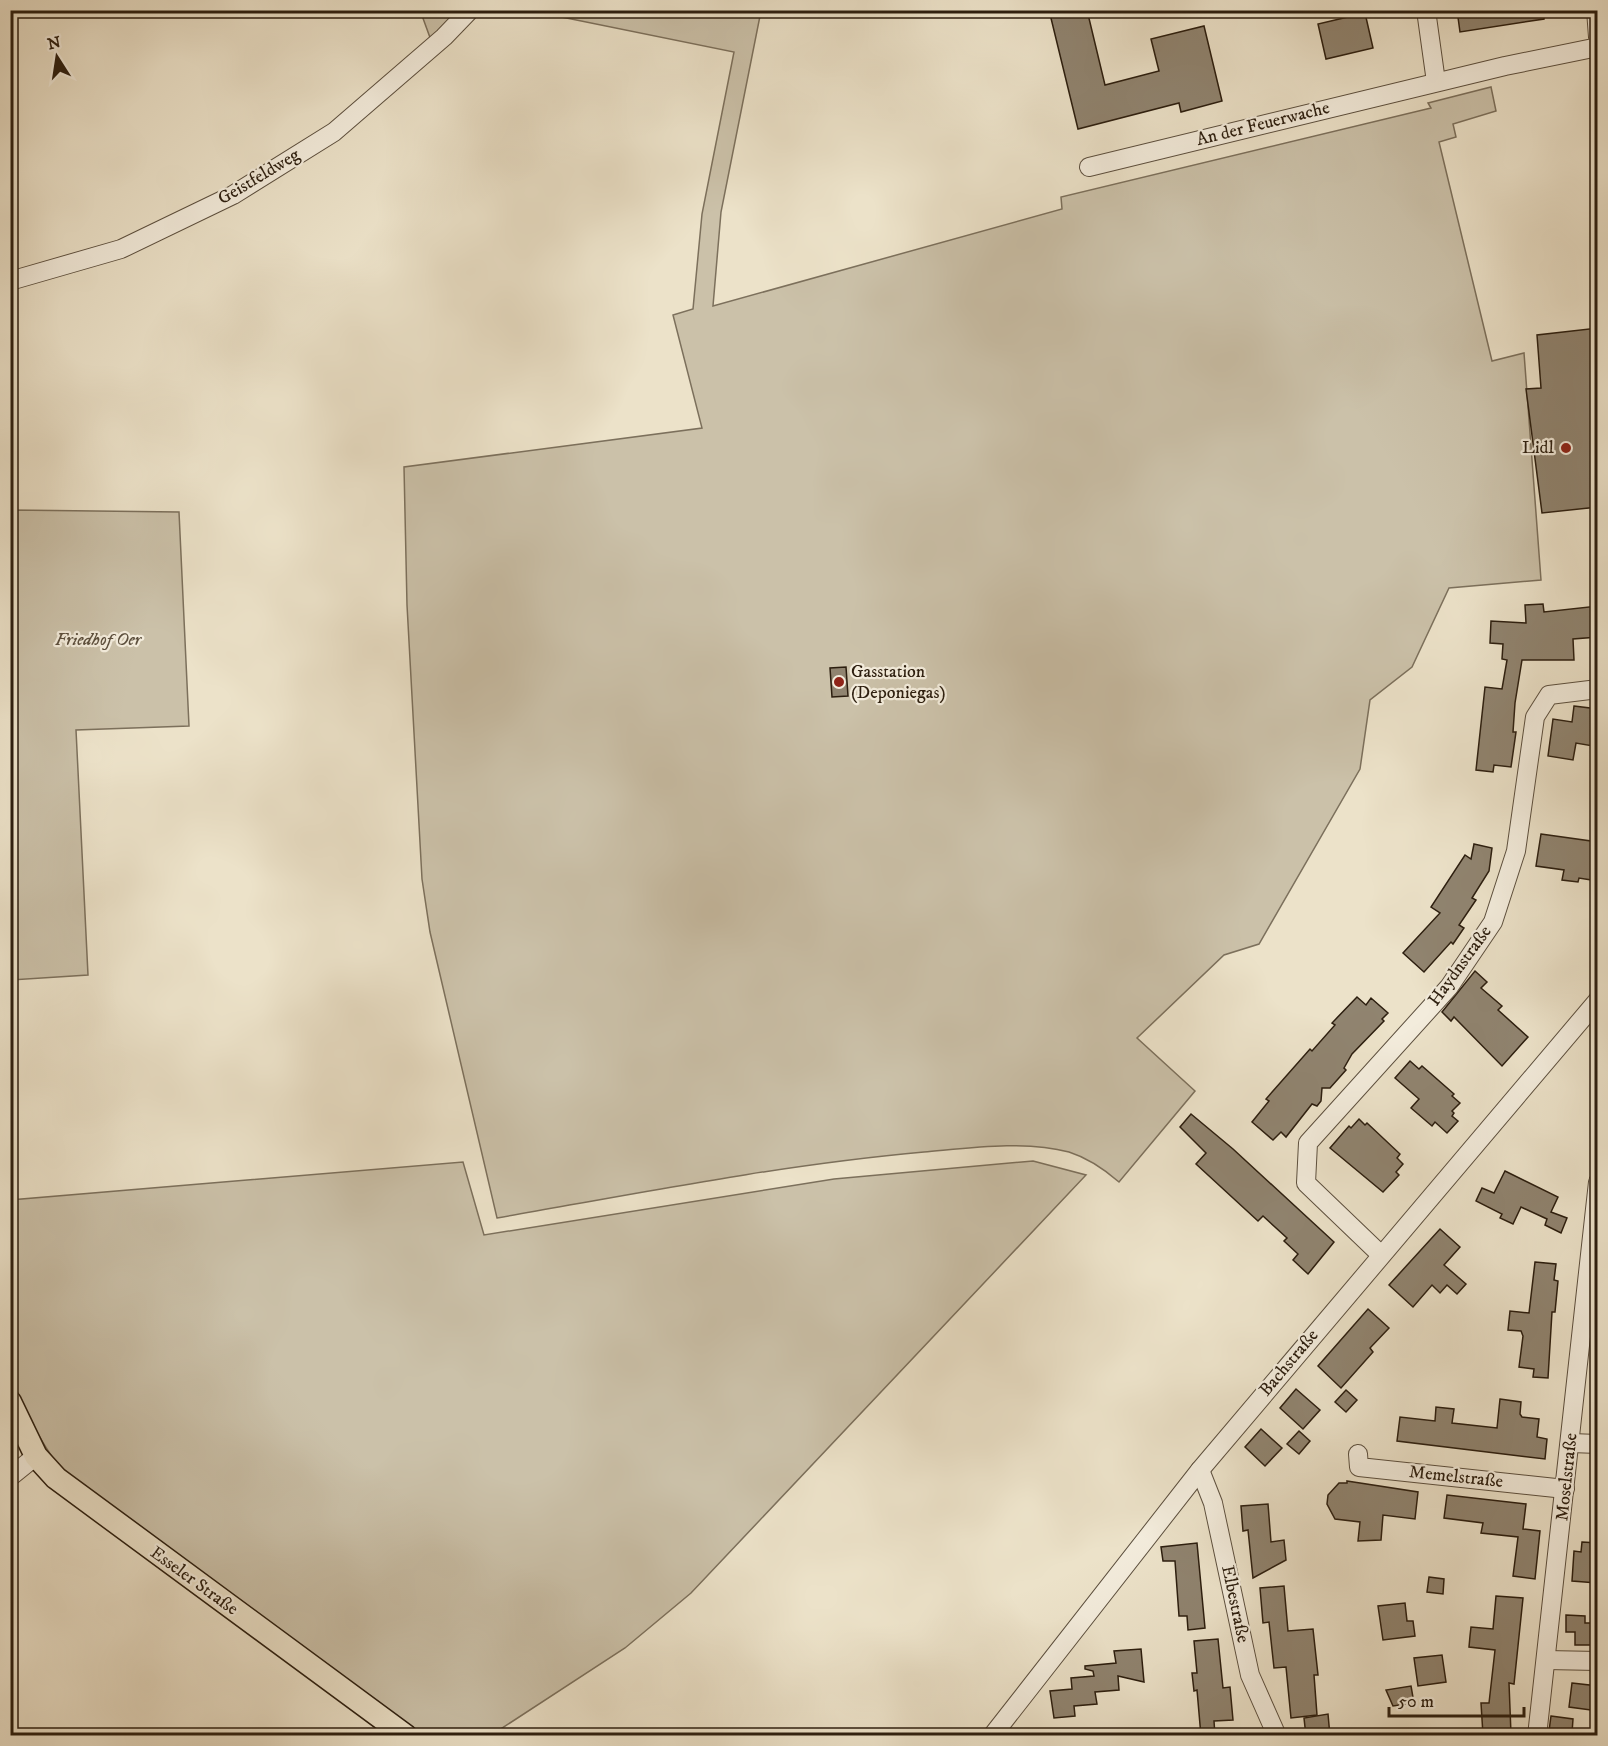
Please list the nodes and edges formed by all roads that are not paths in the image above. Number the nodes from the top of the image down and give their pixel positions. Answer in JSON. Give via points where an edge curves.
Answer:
{"nodes":[{"id":1,"x":470,"y":10,"type":"edge"},
{"id":2,"x":1426,"y":10,"type":"edge"},
{"id":3,"x":1596,"y":10,"type":"edge"},
{"id":4,"x":1598,"y":37,"type":"edge"},
{"id":5,"x":1598,"y":47,"type":"edge"},
{"id":6,"x":1436,"y":82,"type":"junction"},
{"id":7,"x":1089,"y":167,"type":"dead end"},
{"id":8,"x":10,"y":281,"type":"edge"},
{"id":9,"x":1598,"y":689,"type":"edge"},
{"id":10,"x":1598,"y":1000,"type":"edge"},
{"id":11,"x":1598,"y":1182,"type":"edge"},
{"id":12,"x":1380,"y":1254,"type":"junction"},
{"id":13,"x":1593,"y":1288,"type":"edge"},
{"id":14,"x":10,"y":1402,"type":"edge"},
{"id":15,"x":1571,"y":1443,"type":"junction"},
{"id":16,"x":1598,"y":1444,"type":"edge"},
{"id":17,"x":36,"y":1455,"type":"junction"},
{"id":18,"x":1358,"y":1455,"type":"dead end"},
{"id":19,"x":1200,"y":1470,"type":"junction"},
{"id":20,"x":10,"y":1477,"type":"edge"},
{"id":21,"x":1565,"y":1489,"type":"junction"},
{"id":22,"x":1546,"y":1660,"type":"junction"},
{"id":23,"x":1598,"y":1661,"type":"edge"},
{"id":24,"x":406,"y":1736,"type":"edge"},
{"id":25,"x":992,"y":1736,"type":"edge"},
{"id":26,"x":1277,"y":1736,"type":"edge"},
{"id":27,"x":1538,"y":1736,"type":"edge"}],
"edges":[{"from":1,"to":8,"type":"street","name":"Geistfeldweg","via":[[334,132],[233,195],[121,249]]},
{"from":2,"to":6,"type":"street"},
{"from":3,"to":4,"type":"street"},
{"from":5,"to":6,"type":"street","name":"An der Feuerwache"},
{"from":6,"to":7,"type":"street","name":"An der Feuerwache"},
{"from":9,"to":12,"type":"street","name":"Haydnstraße","via":[[1549,694],[1535,717],[1516,851],[1493,921],[1449,987],[1308,1143],[1306,1183]]},
{"from":10,"to":12,"type":"street","name":"Bachstraße"},
{"from":11,"to":13,"type":"street","name":"Moselstraße"},
{"from":12,"to":19,"type":"street","name":"Bachstraße"},
{"from":13,"to":15,"type":"street","name":"Moselstraße"},
{"from":14,"to":17,"type":"main road","name":"Esseler Straße"},
{"from":15,"to":16,"type":"street"},
{"from":15,"to":21,"type":"street","name":"Moselstraße"},
{"from":17,"to":20,"type":"street"},
{"from":17,"to":24,"type":"main road","name":"Esseler Straße","via":[[56,1478]]},
{"from":18,"to":21,"type":"street","name":"Memelstraße","via":[[1359,1467]]},
{"from":19,"to":25,"type":"street","name":"Bachstraße"},
{"from":19,"to":26,"type":"street","name":"Elbestraße","via":[[1213,1503],[1250,1675]]},
{"from":21,"to":22,"type":"street","name":"Moselstraße"},
{"from":22,"to":23,"type":"street"},
{"from":22,"to":27,"type":"street","name":"Moselstraße"}]}
